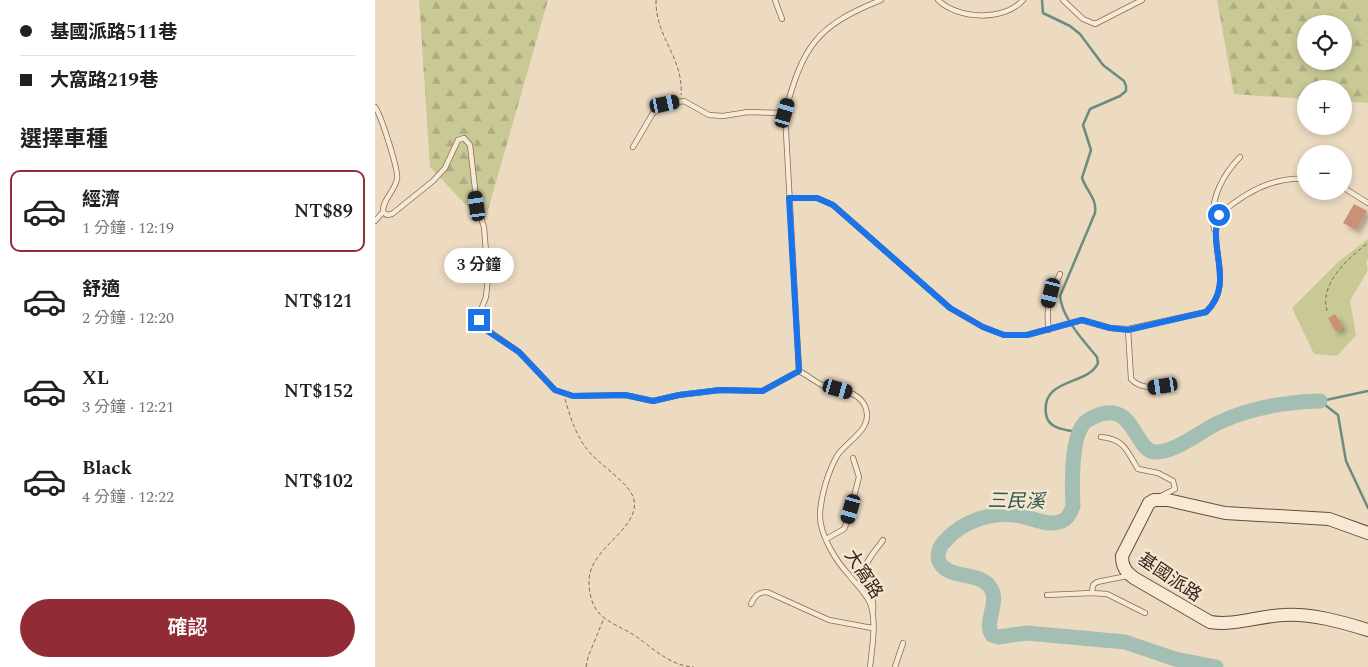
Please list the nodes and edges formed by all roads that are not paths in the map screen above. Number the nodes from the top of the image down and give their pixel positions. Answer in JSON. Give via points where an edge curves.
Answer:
{"nodes":[{"id":1,"x":775,"y":0,"type":"edge"},
{"id":2,"x":881,"y":0,"type":"edge"},
{"id":3,"x":937,"y":0,"type":"edge"},
{"id":4,"x":1023,"y":0,"type":"edge"},
{"id":5,"x":1063,"y":0,"type":"edge"},
{"id":6,"x":1142,"y":0,"type":"edge"},
{"id":7,"x":782,"y":19,"type":"dead end"},
{"id":8,"x":375,"y":107,"type":"edge"},
{"id":9,"x":785,"y":113,"type":"junction"},
{"id":10,"x":633,"y":147,"type":"dead end"},
{"id":11,"x":1240,"y":157,"type":"dead end"},
{"id":12,"x":1297,"y":180,"type":"edge"},
{"id":13,"x":1352,"y":193,"type":"edge"},
{"id":14,"x":789,"y":198,"type":"junction"},
{"id":15,"x":1368,"y":203,"type":"edge"},
{"id":16,"x":383,"y":212,"type":"junction"},
{"id":17,"x":375,"y":221,"type":"edge"},
{"id":18,"x":1215,"y":233,"type":"junction"},
{"id":19,"x":1060,"y":274,"type":"dead end"},
{"id":20,"x":1049,"y":330,"type":"junction"},
{"id":21,"x":1128,"y":330,"type":"junction"},
{"id":22,"x":799,"y":371,"type":"junction"},
{"id":23,"x":1174,"y":384,"type":"dead end"},
{"id":24,"x":1101,"y":437,"type":"dead end"},
{"id":25,"x":853,"y":458,"type":"dead end"},
{"id":26,"x":1154,"y":500,"type":"junction"},
{"id":27,"x":1368,"y":533,"type":"edge"},
{"id":28,"x":826,"y":538,"type":"junction"},
{"id":29,"x":883,"y":540,"type":"dead end"},
{"id":30,"x":1131,"y":575,"type":"junction"},
{"id":31,"x":1092,"y":593,"type":"junction"},
{"id":32,"x":1047,"y":595,"type":"dead end"},
{"id":33,"x":751,"y":604,"type":"dead end"},
{"id":34,"x":1145,"y":613,"type":"dead end"},
{"id":35,"x":873,"y":615,"type":"junction"},
{"id":36,"x":872,"y":628,"type":"junction"},
{"id":37,"x":1368,"y":630,"type":"edge"},
{"id":38,"x":903,"y":643,"type":"dead end"},
{"id":39,"x":870,"y":667,"type":"edge"},
{"id":40,"x":895,"y":667,"type":"edge"}],
"edges":[{"from":1,"to":7,"type":"lane"},
{"from":2,"to":9,"type":"lane","via":[[841,18],[822,32],[805,53],[794,78]]},
{"from":3,"to":4,"type":"lane","via":[[955,11],[985,16],[1014,7]]},
{"from":5,"to":6,"type":"lane","via":[[1083,19],[1095,24]]},
{"from":8,"to":16,"type":"lane","via":[[398,176]]},
{"from":9,"to":10,"type":"lane","via":[[709,115],[691,103],[681,101],[659,107]]},
{"from":9,"to":14,"type":"lane"},
{"from":11,"to":18,"type":"lane","via":[[1222,180],[1215,197],[1212,213]]},
{"from":12,"to":18,"type":"lane","via":[[1266,185],[1219,215]]},
{"from":13,"to":15,"type":"lane"},
{"from":14,"to":20,"type":"lane","via":[[817,198],[833,205],[950,308],[983,327],[1004,335],[1027,335]]},
{"from":14,"to":22,"type":"lane"},
{"from":16,"to":17,"type":"lane"},
{"from":16,"to":22,"type":"lane","via":[[392,214],[433,181],[445,168],[458,140],[467,140],[473,155],[488,277],[486,297],[479,315],[480,325],[519,352],[547,384],[563,394],[625,395],[653,401],[720,390],[763,391]]},
{"from":18,"to":21,"type":"lane","via":[[1222,276],[1211,308],[1199,315],[1163,320]]},
{"from":19,"to":20,"type":"lane","via":[[1046,313]]},
{"from":20,"to":21,"type":"lane","via":[[1082,320]]},
{"from":21,"to":23,"type":"lane","via":[[1131,379],[1135,384],[1152,388]]},
{"from":22,"to":28,"type":"lane","name":"大窩路","via":[[820,384],[857,396],[865,406],[866,424],[837,457],[825,485],[820,514]]},
{"from":24,"to":26,"type":"lane","via":[[1123,445],[1131,453],[1138,469],[1158,473],[1173,481],[1175,489]]},
{"from":25,"to":28,"type":"lane","via":[[859,477],[848,520],[844,529]]},
{"from":26,"to":27,"type":"street","via":[[1182,502],[1225,513],[1329,519]]},
{"from":26,"to":30,"type":"street","name":"基國派路","via":[[1149,503],[1122,556],[1122,563]]},
{"from":28,"to":35,"type":"lane","name":"大窩路","via":[[847,574],[869,602]]},
{"from":29,"to":35,"type":"lane","via":[[864,572],[874,602]]},
{"from":30,"to":31,"type":"lane","via":[[1097,582]]},
{"from":30,"to":37,"type":"street","name":"基國派路","via":[[1210,622],[1222,624],[1286,614],[1320,618]]},
{"from":31,"to":32,"type":"lane"},
{"from":31,"to":34,"type":"lane","via":[[1107,594]]},
{"from":33,"to":36,"type":"lane","via":[[755,596],[767,592],[829,620]]},
{"from":35,"to":36,"type":"lane","name":"大窩路"},
{"from":36,"to":39,"type":"lane","name":"大窩路"},
{"from":38,"to":40,"type":"lane"}]}
